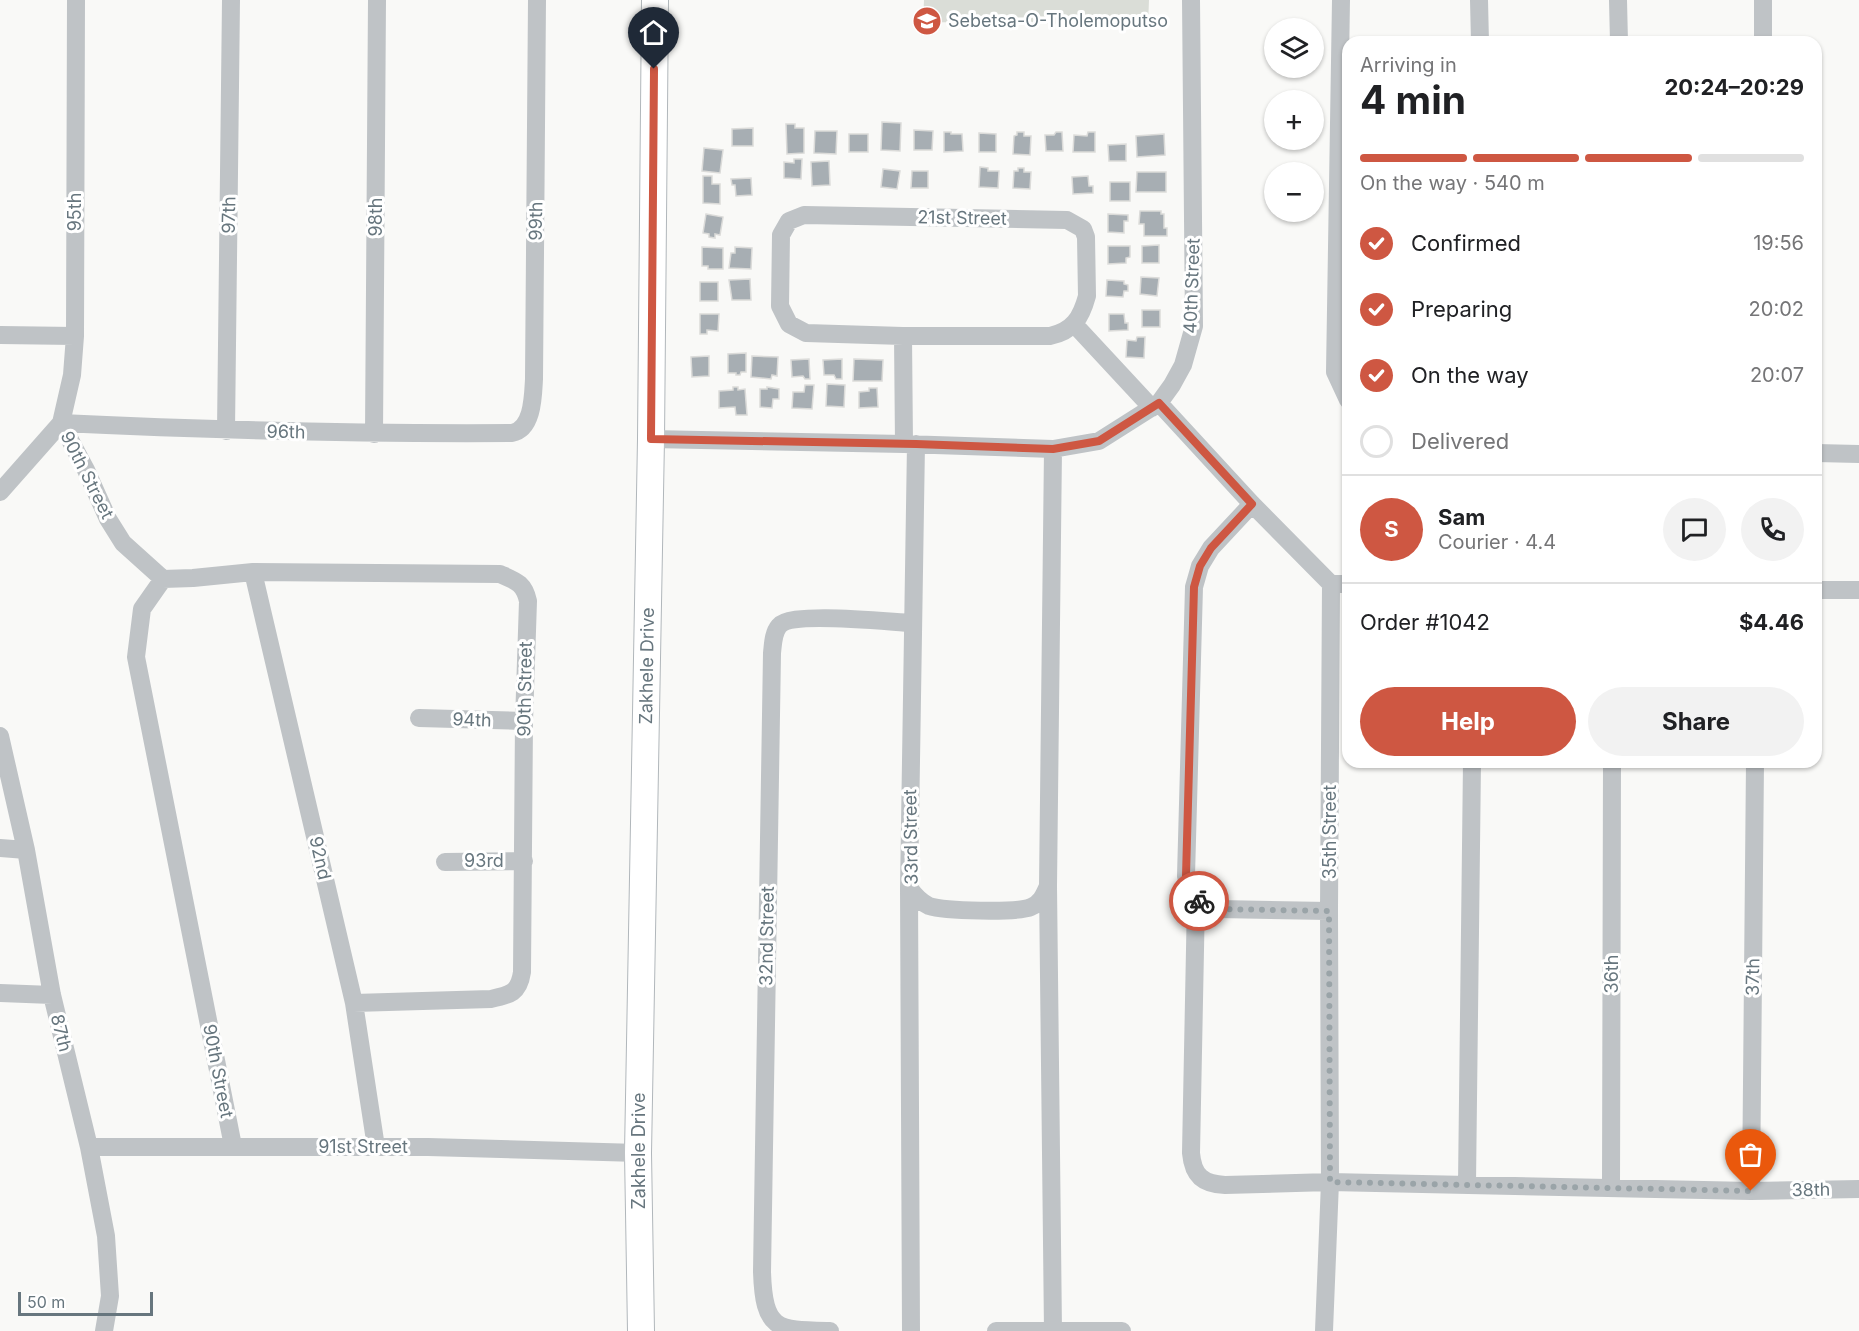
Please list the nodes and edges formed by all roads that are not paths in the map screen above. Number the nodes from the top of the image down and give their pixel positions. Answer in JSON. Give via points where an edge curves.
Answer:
{"nodes":[{"id":1,"x":76,"y":0,"type":"edge"},
{"id":2,"x":231,"y":0,"type":"edge"},
{"id":3,"x":377,"y":0,"type":"edge"},
{"id":4,"x":537,"y":0,"type":"edge"},
{"id":5,"x":655,"y":0,"type":"edge"},
{"id":6,"x":1191,"y":0,"type":"edge"},
{"id":7,"x":1341,"y":0,"type":"edge"},
{"id":8,"x":1479,"y":0,"type":"edge"},
{"id":9,"x":1618,"y":0,"type":"edge"},
{"id":10,"x":1763,"y":0,"type":"edge"},
{"id":11,"x":1480,"y":36,"type":"edge"},
{"id":12,"x":1619,"y":36,"type":"edge"},
{"id":13,"x":1763,"y":36,"type":"edge"},
{"id":14,"x":1074,"y":324,"type":"junction"},
{"id":15,"x":0,"y":335,"type":"edge"},
{"id":16,"x":75,"y":336,"type":"junction"},
{"id":17,"x":903,"y":336,"type":"junction"},
{"id":18,"x":1342,"y":387,"type":"edge"},
{"id":19,"x":1156,"y":405,"type":"junction"},
{"id":20,"x":61,"y":423,"type":"junction"},
{"id":21,"x":226,"y":431,"type":"junction"},
{"id":22,"x":512,"y":433,"type":"joint"},
{"id":23,"x":374,"y":434,"type":"junction"},
{"id":24,"x":651,"y":439,"type":"junction"},
{"id":25,"x":910,"y":444,"type":"junction"},
{"id":26,"x":1053,"y":449,"type":"junction"},
{"id":27,"x":1822,"y":453,"type":"edge"},
{"id":28,"x":1859,"y":454,"type":"edge"},
{"id":29,"x":0,"y":492,"type":"edge"},
{"id":30,"x":1252,"y":504,"type":"junction"},
{"id":31,"x":253,"y":572,"type":"junction"},
{"id":32,"x":163,"y":579,"type":"junction"},
{"id":33,"x":1340,"y":584,"type":"edge"},
{"id":34,"x":1822,"y":590,"type":"edge"},
{"id":35,"x":1859,"y":590,"type":"edge"},
{"id":36,"x":912,"y":623,"type":"junction"},
{"id":37,"x":419,"y":718,"type":"dead end"},
{"id":38,"x":524,"y":721,"type":"junction"},
{"id":39,"x":0,"y":736,"type":"edge"},
{"id":40,"x":1472,"y":768,"type":"edge"},
{"id":41,"x":1612,"y":768,"type":"edge"},
{"id":42,"x":1755,"y":768,"type":"edge"},
{"id":43,"x":0,"y":848,"type":"edge"},
{"id":44,"x":26,"y":850,"type":"junction"},
{"id":45,"x":524,"y":861,"type":"junction"},
{"id":46,"x":445,"y":862,"type":"dead end"},
{"id":47,"x":1048,"y":886,"type":"junction"},
{"id":48,"x":909,"y":888,"type":"junction"},
{"id":49,"x":1196,"y":898,"type":"junction"},
{"id":50,"x":1329,"y":911,"type":"junction"},
{"id":51,"x":0,"y":993,"type":"edge"},
{"id":52,"x":52,"y":995,"type":"junction"},
{"id":53,"x":354,"y":1003,"type":"junction"},
{"id":54,"x":233,"y":1146,"type":"junction"},
{"id":55,"x":89,"y":1147,"type":"junction"},
{"id":56,"x":376,"y":1147,"type":"junction"},
{"id":57,"x":638,"y":1153,"type":"junction"},
{"id":58,"x":1330,"y":1182,"type":"junction"},
{"id":59,"x":1467,"y":1184,"type":"junction"},
{"id":60,"x":1611,"y":1187,"type":"junction"},
{"id":61,"x":1859,"y":1190,"type":"edge"},
{"id":62,"x":1751,"y":1191,"type":"junction"},
{"id":63,"x":1053,"y":1330,"type":"edge"},
{"id":64,"x":104,"y":1331,"type":"edge"},
{"id":65,"x":641,"y":1331,"type":"edge"},
{"id":66,"x":830,"y":1331,"type":"edge"},
{"id":67,"x":912,"y":1331,"type":"edge"},
{"id":68,"x":996,"y":1331,"type":"edge"},
{"id":69,"x":1122,"y":1331,"type":"edge"},
{"id":70,"x":1324,"y":1331,"type":"edge"}],
"edges":[{"from":1,"to":16,"type":"street","name":"95th"},
{"from":2,"to":21,"type":"street","name":"97th"},
{"from":3,"to":23,"type":"street","name":"98th"},
{"from":4,"to":22,"type":"street","name":"99th","via":[[533,392],[524,426]]},
{"from":5,"to":24,"type":"street","name":"Zakhele Drive"},
{"from":6,"to":19,"type":"street","name":"40th Street","via":[[1194,326],[1183,364]]},
{"from":7,"to":18,"type":"street","via":[[1335,372]]},
{"from":8,"to":11,"type":"street"},
{"from":9,"to":12,"type":"street"},
{"from":10,"to":13,"type":"street"},
{"from":14,"to":17,"type":"street","name":"21st Street","via":[[1065,333],[1050,336]]},
{"from":14,"to":17,"type":"street","name":"21st Street","via":[[1087,297],[1088,246],[1083,229],[1066,219],[804,215],[789,221],[781,235],[780,306],[789,324],[806,333]]},
{"from":14,"to":19,"type":"street"},
{"from":15,"to":16,"type":"street"},
{"from":16,"to":20,"type":"street","name":"95th","via":[[72,375]]},
{"from":17,"to":25,"type":"street","name":"33rd Street"},
{"from":19,"to":26,"type":"street","name":"40th Street","via":[[1099,441]]},
{"from":19,"to":30,"type":"street"},
{"from":20,"to":21,"type":"street","name":"96th"},
{"from":20,"to":29,"type":"street"},
{"from":20,"to":32,"type":"street","name":"90th Street","via":[[123,543]]},
{"from":21,"to":23,"type":"street","name":"96th"},
{"from":22,"to":23,"type":"street","name":"96th"},
{"from":24,"to":25,"type":"street","name":"40th Street"},
{"from":24,"to":57,"type":"street","name":"Zakhele Drive"},
{"from":25,"to":26,"type":"street","name":"40th Street"},
{"from":25,"to":36,"type":"street","name":"33rd Street"},
{"from":26,"to":47,"type":"street"},
{"from":27,"to":28,"type":"street"},
{"from":30,"to":33,"type":"street"},
{"from":30,"to":49,"type":"street","via":[[1211,548],[1194,587],[1186,876]]},
{"from":31,"to":32,"type":"street","name":"90th Street"},
{"from":31,"to":38,"type":"street","name":"90th Street","via":[[500,574],[519,583],[528,601]]},
{"from":31,"to":53,"type":"street","name":"92nd"},
{"from":32,"to":54,"type":"street","name":"90th Street","via":[[142,609],[136,657]]},
{"from":33,"to":50,"type":"street","name":"35th Street"},
{"from":34,"to":35,"type":"street"},
{"from":36,"to":48,"type":"street","name":"33rd Street"},
{"from":36,"to":66,"type":"street","name":"32nd Street","via":[[789,620],[779,625],[772,653],[763,1299],[776,1324],[789,1330]]},
{"from":37,"to":38,"type":"street","name":"94th"},
{"from":38,"to":45,"type":"street","name":"90th Street"},
{"from":39,"to":44,"type":"street","name":"87th"},
{"from":40,"to":59,"type":"street"},
{"from":41,"to":60,"type":"street","name":"36th"},
{"from":42,"to":62,"type":"street","name":"37th"},
{"from":43,"to":44,"type":"street"},
{"from":44,"to":52,"type":"street","name":"87th"},
{"from":45,"to":46,"type":"street","name":"93rd"},
{"from":45,"to":53,"type":"street","name":"90th Street","via":[[522,972],[516,990],[491,999]]},
{"from":47,"to":48,"type":"street","name":"33rd Street","via":[[1042,899],[1018,910],[940,909],[918,900]]},
{"from":47,"to":63,"type":"street"},
{"from":48,"to":67,"type":"street"},
{"from":49,"to":50,"type":"street","via":[[1218,909]]},
{"from":49,"to":58,"type":"street","name":"38th","via":[[1191,1153],[1195,1172],[1215,1185]]},
{"from":50,"to":58,"type":"street","name":"35th Street"},
{"from":51,"to":52,"type":"street"},
{"from":52,"to":55,"type":"street","name":"87th"},
{"from":53,"to":56,"type":"street","name":"92nd"},
{"from":54,"to":55,"type":"street","name":"91st Street"},
{"from":54,"to":56,"type":"street","name":"91st Street"},
{"from":55,"to":64,"type":"street","name":"87th","via":[[109,1260],[110,1296]]},
{"from":56,"to":57,"type":"street","name":"91st Street"},
{"from":57,"to":65,"type":"street","name":"Zakhele Drive"},
{"from":58,"to":59,"type":"street","name":"38th"},
{"from":58,"to":70,"type":"street","name":"35th Street"},
{"from":59,"to":60,"type":"street","name":"38th"},
{"from":60,"to":62,"type":"street","name":"38th"},
{"from":61,"to":62,"type":"street","name":"38th"},
{"from":63,"to":68,"type":"street"},
{"from":63,"to":69,"type":"street"}]}
